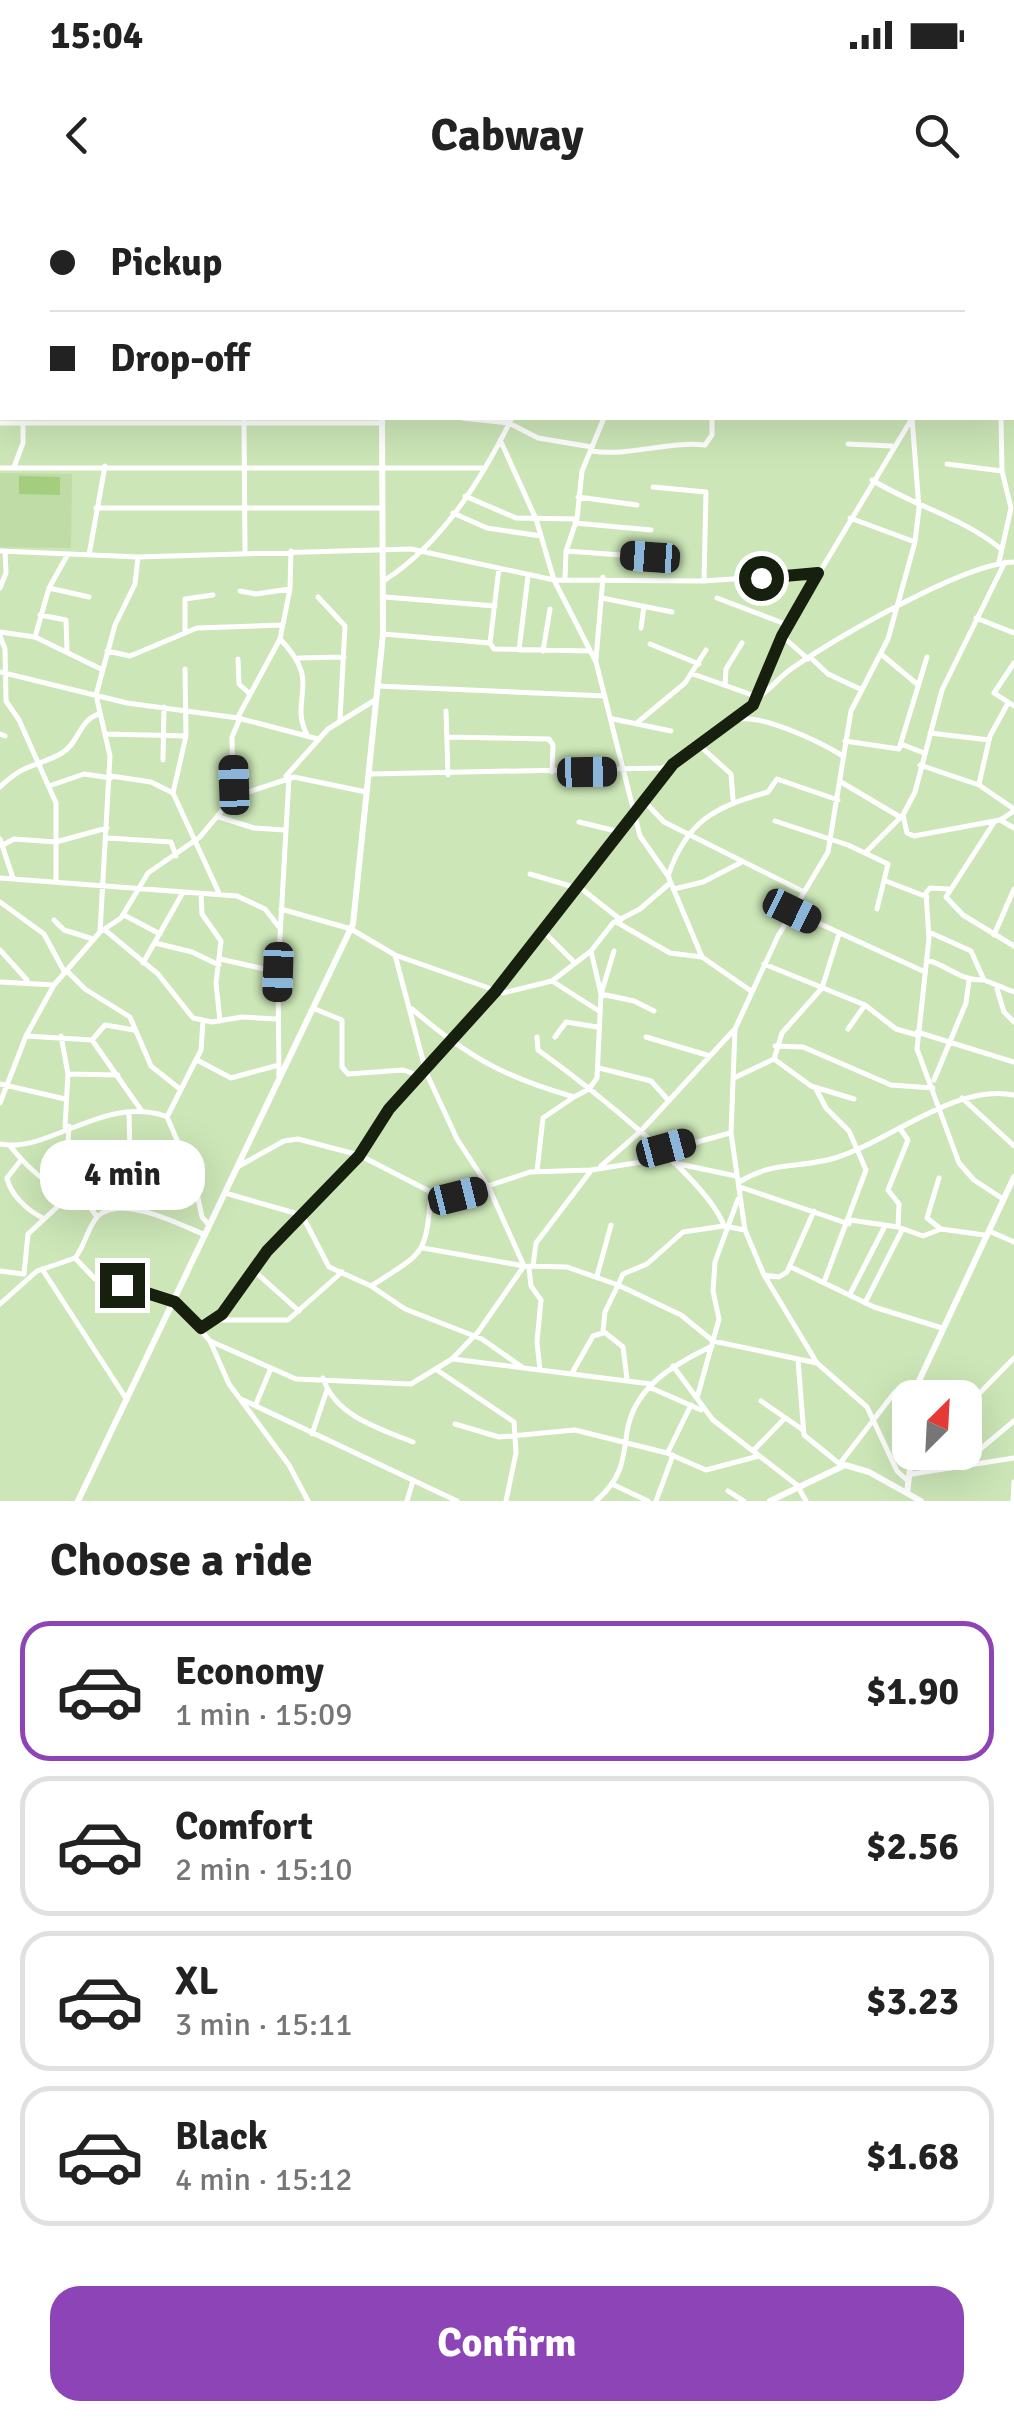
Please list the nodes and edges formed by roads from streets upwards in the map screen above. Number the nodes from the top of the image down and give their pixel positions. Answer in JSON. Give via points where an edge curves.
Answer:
{"nodes":[{"id":1,"x":222,"y":420,"type":"edge"},
{"id":2,"x":382,"y":420,"type":"edge"},
{"id":3,"x":510,"y":420,"type":"edge"},
{"id":4,"x":603,"y":420,"type":"edge"},
{"id":5,"x":712,"y":420,"type":"edge"},
{"id":6,"x":912,"y":420,"type":"edge"},
{"id":7,"x":913,"y":420,"type":"edge"},
{"id":8,"x":1001,"y":420,"type":"edge"},
{"id":9,"x":21,"y":421,"type":"edge"},
{"id":10,"x":244,"y":422,"type":"junction"},
{"id":11,"x":0,"y":423,"type":"edge"},
{"id":12,"x":501,"y":442,"type":"junction"},
{"id":13,"x":848,"y":444,"type":"dead end"},
{"id":14,"x":892,"y":446,"type":"junction"},
{"id":15,"x":591,"y":449,"type":"junction"},
{"id":16,"x":948,"y":464,"type":"dead end"},
{"id":17,"x":244,"y":465,"type":"junction"},
{"id":18,"x":105,"y":466,"type":"junction"},
{"id":19,"x":14,"y":467,"type":"junction"},
{"id":20,"x":384,"y":467,"type":"junction"},
{"id":21,"x":0,"y":468,"type":"edge"},
{"id":22,"x":485,"y":468,"type":"junction"},
{"id":23,"x":1002,"y":471,"type":"junction"},
{"id":24,"x":872,"y":480,"type":"junction"},
{"id":25,"x":653,"y":487,"type":"dead end"},
{"id":26,"x":465,"y":496,"type":"junction"},
{"id":27,"x":578,"y":497,"type":"junction"},
{"id":28,"x":1012,"y":501,"type":"edge"},
{"id":29,"x":637,"y":505,"type":"dead end"},
{"id":30,"x":96,"y":508,"type":"junction"},
{"id":31,"x":385,"y":508,"type":"junction"},
{"id":32,"x":920,"y":508,"type":"junction"},
{"id":33,"x":246,"y":509,"type":"junction"},
{"id":34,"x":453,"y":512,"type":"junction"},
{"id":35,"x":850,"y":518,"type":"junction"},
{"id":36,"x":536,"y":519,"type":"junction"},
{"id":37,"x":576,"y":521,"type":"junction"},
{"id":38,"x":651,"y":530,"type":"dead end"},
{"id":39,"x":542,"y":536,"type":"junction"},
{"id":40,"x":915,"y":542,"type":"junction"},
{"id":41,"x":385,"y":549,"type":"junction"},
{"id":42,"x":1001,"y":549,"type":"junction"},
{"id":43,"x":2,"y":551,"type":"edge"},
{"id":44,"x":290,"y":551,"type":"junction"},
{"id":45,"x":423,"y":551,"type":"junction"},
{"id":46,"x":566,"y":551,"type":"junction"},
{"id":47,"x":245,"y":552,"type":"junction"},
{"id":48,"x":68,"y":554,"type":"junction"},
{"id":49,"x":88,"y":555,"type":"junction"},
{"id":50,"x":138,"y":556,"type":"junction"},
{"id":51,"x":650,"y":557,"type":"dead end"},
{"id":52,"x":1009,"y":562,"type":"edge"},
{"id":53,"x":499,"y":568,"type":"junction"},
{"id":54,"x":818,"y":573,"type":"junction"},
{"id":55,"x":528,"y":576,"type":"junction"},
{"id":56,"x":603,"y":578,"type":"junction"},
{"id":57,"x":385,"y":580,"type":"junction"},
{"id":58,"x":554,"y":580,"type":"junction"},
{"id":59,"x":565,"y":580,"type":"junction"},
{"id":60,"x":704,"y":581,"type":"junction"},
{"id":61,"x":0,"y":588,"type":"edge"},
{"id":62,"x":48,"y":588,"type":"junction"},
{"id":63,"x":290,"y":589,"type":"junction"},
{"id":64,"x":240,"y":591,"type":"dead end"},
{"id":65,"x":213,"y":596,"type":"dead end"},
{"id":66,"x":89,"y":597,"type":"dead end"},
{"id":67,"x":318,"y":597,"type":"dead end"},
{"id":68,"x":385,"y":597,"type":"junction"},
{"id":69,"x":602,"y":598,"type":"junction"},
{"id":70,"x":717,"y":598,"type":"dead end"},
{"id":71,"x":495,"y":606,"type":"junction"},
{"id":72,"x":644,"y":606,"type":"junction"},
{"id":73,"x":550,"y":609,"type":"dead end"},
{"id":74,"x":898,"y":610,"type":"junction"},
{"id":75,"x":672,"y":612,"type":"dead end"},
{"id":76,"x":40,"y":615,"type":"junction"},
{"id":77,"x":976,"y":618,"type":"junction"},
{"id":78,"x":788,"y":625,"type":"junction"},
{"id":79,"x":281,"y":626,"type":"junction"},
{"id":80,"x":641,"y":628,"type":"dead end"},
{"id":81,"x":185,"y":631,"type":"junction"},
{"id":82,"x":1014,"y":633,"type":"edge"},
{"id":83,"x":0,"y":634,"type":"edge"},
{"id":84,"x":383,"y":634,"type":"junction"},
{"id":85,"x":782,"y":636,"type":"junction"},
{"id":86,"x":35,"y":637,"type":"junction"},
{"id":87,"x":280,"y":639,"type":"junction"},
{"id":88,"x":490,"y":643,"type":"junction"},
{"id":89,"x":742,"y":643,"type":"dead end"},
{"id":90,"x":650,"y":644,"type":"dead end"},
{"id":91,"x":68,"y":650,"type":"junction"},
{"id":92,"x":519,"y":650,"type":"junction"},
{"id":93,"x":706,"y":650,"type":"dead end"},
{"id":94,"x":108,"y":651,"type":"junction"},
{"id":95,"x":543,"y":652,"type":"junction"},
{"id":96,"x":590,"y":652,"type":"junction"},
{"id":97,"x":881,"y":654,"type":"junction"},
{"id":98,"x":344,"y":656,"type":"junction"},
{"id":99,"x":928,"y":657,"type":"dead end"},
{"id":100,"x":299,"y":658,"type":"junction"},
{"id":101,"x":238,"y":659,"type":"dead end"},
{"id":102,"x":810,"y":659,"type":"junction"},
{"id":103,"x":596,"y":662,"type":"junction"},
{"id":104,"x":1014,"y":663,"type":"edge"},
{"id":105,"x":699,"y":664,"type":"junction"},
{"id":106,"x":185,"y":668,"type":"dead end"},
{"id":107,"x":102,"y":670,"type":"junction"},
{"id":108,"x":2,"y":673,"type":"edge"},
{"id":109,"x":694,"y":674,"type":"junction"},
{"id":110,"x":918,"y":684,"type":"junction"},
{"id":111,"x":725,"y":685,"type":"junction"},
{"id":112,"x":378,"y":686,"type":"junction"},
{"id":113,"x":860,"y":689,"type":"junction"},
{"id":114,"x":250,"y":694,"type":"junction"},
{"id":115,"x":96,"y":696,"type":"junction"},
{"id":116,"x":606,"y":696,"type":"junction"},
{"id":117,"x":376,"y":699,"type":"junction"},
{"id":118,"x":754,"y":700,"type":"junction"},
{"id":119,"x":1011,"y":705,"type":"edge"},
{"id":120,"x":164,"y":707,"type":"junction"},
{"id":121,"x":184,"y":710,"type":"junction"},
{"id":122,"x":446,"y":712,"type":"dead end"},
{"id":123,"x":99,"y":714,"type":"junction"},
{"id":124,"x":239,"y":718,"type":"junction"},
{"id":125,"x":614,"y":719,"type":"junction"},
{"id":126,"x":340,"y":720,"type":"junction"},
{"id":127,"x":733,"y":720,"type":"junction"},
{"id":128,"x":758,"y":720,"type":"junction"},
{"id":129,"x":638,"y":722,"type":"junction"},
{"id":130,"x":670,"y":731,"type":"dead end"},
{"id":131,"x":930,"y":733,"type":"junction"},
{"id":132,"x":106,"y":734,"type":"junction"},
{"id":133,"x":186,"y":736,"type":"junction"},
{"id":134,"x":308,"y":736,"type":"junction"},
{"id":135,"x":166,"y":737,"type":"junction"},
{"id":136,"x":446,"y":737,"type":"junction"},
{"id":137,"x":318,"y":738,"type":"junction"},
{"id":138,"x":989,"y":740,"type":"junction"},
{"id":139,"x":845,"y":742,"type":"junction"},
{"id":140,"x":901,"y":744,"type":"junction"},
{"id":141,"x":701,"y":747,"type":"junction"},
{"id":142,"x":924,"y":753,"type":"junction"},
{"id":143,"x":844,"y":757,"type":"junction"},
{"id":144,"x":36,"y":760,"type":"junction"},
{"id":145,"x":163,"y":760,"type":"dead end"},
{"id":146,"x":673,"y":764,"type":"junction"},
{"id":147,"x":920,"y":765,"type":"junction"},
{"id":148,"x":622,"y":772,"type":"junction"},
{"id":149,"x":552,"y":773,"type":"junction"},
{"id":150,"x":369,"y":774,"type":"junction"},
{"id":151,"x":448,"y":775,"type":"junction"},
{"id":152,"x":110,"y":777,"type":"junction"},
{"id":153,"x":286,"y":777,"type":"junction"},
{"id":154,"x":841,"y":782,"type":"junction"},
{"id":155,"x":979,"y":785,"type":"junction"},
{"id":156,"x":49,"y":786,"type":"junction"},
{"id":157,"x":0,"y":787,"type":"edge"},
{"id":158,"x":368,"y":792,"type":"junction"},
{"id":159,"x":172,"y":793,"type":"junction"},
{"id":160,"x":234,"y":797,"type":"junction"},
{"id":161,"x":733,"y":799,"type":"junction"},
{"id":162,"x":838,"y":800,"type":"junction"},
{"id":163,"x":645,"y":802,"type":"junction"},
{"id":164,"x":1014,"y":810,"type":"edge"},
{"id":165,"x":902,"y":816,"type":"junction"},
{"id":166,"x":632,"y":817,"type":"junction"},
{"id":167,"x":219,"y":818,"type":"junction"},
{"id":168,"x":775,"y":821,"type":"dead end"},
{"id":169,"x":998,"y":821,"type":"junction"},
{"id":170,"x":579,"y":822,"type":"dead end"},
{"id":171,"x":108,"y":828,"type":"junction"},
{"id":172,"x":1014,"y":828,"type":"edge"},
{"id":173,"x":284,"y":830,"type":"junction"},
{"id":174,"x":621,"y":832,"type":"junction"},
{"id":175,"x":690,"y":835,"type":"junction"},
{"id":176,"x":107,"y":838,"type":"junction"},
{"id":177,"x":831,"y":838,"type":"junction"},
{"id":178,"x":2,"y":842,"type":"edge"},
{"id":179,"x":56,"y":842,"type":"junction"},
{"id":180,"x":192,"y":843,"type":"junction"},
{"id":181,"x":866,"y":852,"type":"junction"},
{"id":182,"x":176,"y":856,"type":"junction"},
{"id":183,"x":740,"y":862,"type":"junction"},
{"id":184,"x":530,"y":874,"type":"dead end"},
{"id":185,"x":0,"y":878,"type":"edge"},
{"id":186,"x":14,"y":878,"type":"junction"},
{"id":187,"x":56,"y":880,"type":"junction"},
{"id":188,"x":886,"y":881,"type":"junction"},
{"id":189,"x":670,"y":883,"type":"junction"},
{"id":190,"x":105,"y":884,"type":"junction"},
{"id":191,"x":577,"y":887,"type":"junction"},
{"id":192,"x":140,"y":889,"type":"junction"},
{"id":193,"x":948,"y":889,"type":"junction"},
{"id":194,"x":1014,"y":889,"type":"edge"},
{"id":195,"x":804,"y":892,"type":"junction"},
{"id":196,"x":182,"y":894,"type":"junction"},
{"id":197,"x":201,"y":894,"type":"junction"},
{"id":198,"x":220,"y":894,"type":"junction"},
{"id":199,"x":926,"y":898,"type":"junction"},
{"id":200,"x":0,"y":902,"type":"edge"},
{"id":201,"x":265,"y":910,"type":"junction"},
{"id":202,"x":877,"y":910,"type":"dead end"},
{"id":203,"x":281,"y":911,"type":"junction"},
{"id":204,"x":792,"y":911,"type":"junction"},
{"id":205,"x":124,"y":915,"type":"junction"},
{"id":206,"x":54,"y":920,"type":"dead end"},
{"id":207,"x":619,"y":921,"type":"junction"},
{"id":208,"x":351,"y":928,"type":"junction"},
{"id":209,"x":280,"y":929,"type":"junction"},
{"id":210,"x":542,"y":930,"type":"junction"},
{"id":211,"x":102,"y":931,"type":"junction"},
{"id":212,"x":929,"y":932,"type":"junction"},
{"id":213,"x":160,"y":934,"type":"junction"},
{"id":214,"x":839,"y":934,"type":"junction"},
{"id":215,"x":994,"y":935,"type":"junction"},
{"id":216,"x":93,"y":940,"type":"junction"},
{"id":217,"x":155,"y":943,"type":"junction"},
{"id":218,"x":1014,"y":946,"type":"edge"},
{"id":219,"x":0,"y":950,"type":"edge"},
{"id":220,"x":591,"y":951,"type":"junction"},
{"id":221,"x":614,"y":952,"type":"dead end"},
{"id":222,"x":396,"y":955,"type":"junction"},
{"id":223,"x":702,"y":957,"type":"junction"},
{"id":224,"x":927,"y":960,"type":"junction"},
{"id":225,"x":573,"y":961,"type":"junction"},
{"id":226,"x":220,"y":962,"type":"junction"},
{"id":227,"x":143,"y":963,"type":"junction"},
{"id":228,"x":764,"y":964,"type":"junction"},
{"id":229,"x":66,"y":972,"type":"junction"},
{"id":230,"x":278,"y":972,"type":"junction"},
{"id":231,"x":925,"y":972,"type":"junction"},
{"id":232,"x":27,"y":980,"type":"junction"},
{"id":233,"x":969,"y":980,"type":"junction"},
{"id":234,"x":984,"y":980,"type":"junction"},
{"id":235,"x":552,"y":981,"type":"junction"},
{"id":236,"x":0,"y":982,"type":"edge"},
{"id":237,"x":54,"y":984,"type":"junction"},
{"id":238,"x":822,"y":988,"type":"junction"},
{"id":239,"x":997,"y":989,"type":"junction"},
{"id":240,"x":752,"y":991,"type":"junction"},
{"id":241,"x":495,"y":992,"type":"junction"},
{"id":242,"x":1014,"y":992,"type":"edge"},
{"id":243,"x":600,"y":994,"type":"junction"},
{"id":244,"x":864,"y":1005,"type":"junction"},
{"id":245,"x":412,"y":1008,"type":"junction"},
{"id":246,"x":314,"y":1010,"type":"junction"},
{"id":247,"x":599,"y":1011,"type":"junction"},
{"id":248,"x":654,"y":1012,"type":"dead end"},
{"id":249,"x":276,"y":1020,"type":"junction"},
{"id":250,"x":204,"y":1021,"type":"junction"},
{"id":251,"x":220,"y":1021,"type":"junction"},
{"id":252,"x":1014,"y":1022,"type":"edge"},
{"id":253,"x":597,"y":1027,"type":"junction"},
{"id":254,"x":734,"y":1028,"type":"junction"},
{"id":255,"x":848,"y":1029,"type":"dead end"},
{"id":256,"x":134,"y":1030,"type":"junction"},
{"id":257,"x":917,"y":1033,"type":"junction"},
{"id":258,"x":26,"y":1036,"type":"junction"},
{"id":259,"x":61,"y":1036,"type":"junction"},
{"id":260,"x":556,"y":1037,"type":"dead end"},
{"id":261,"x":646,"y":1037,"type":"dead end"},
{"id":262,"x":536,"y":1038,"type":"dead end"},
{"id":263,"x":92,"y":1040,"type":"junction"},
{"id":264,"x":951,"y":1041,"type":"junction"},
{"id":265,"x":450,"y":1042,"type":"junction"},
{"id":266,"x":775,"y":1046,"type":"junction"},
{"id":267,"x":710,"y":1056,"type":"junction"},
{"id":268,"x":774,"y":1059,"type":"junction"},
{"id":269,"x":196,"y":1060,"type":"junction"},
{"id":270,"x":1014,"y":1062,"type":"edge"},
{"id":271,"x":276,"y":1066,"type":"junction"},
{"id":272,"x":600,"y":1068,"type":"junction"},
{"id":273,"x":68,"y":1074,"type":"junction"},
{"id":274,"x":424,"y":1074,"type":"junction"},
{"id":275,"x":118,"y":1076,"type":"junction"},
{"id":276,"x":279,"y":1076,"type":"junction"},
{"id":277,"x":736,"y":1077,"type":"junction"},
{"id":278,"x":4,"y":1085,"type":"edge"},
{"id":279,"x":933,"y":1085,"type":"junction"},
{"id":280,"x":180,"y":1089,"type":"junction"},
{"id":281,"x":590,"y":1089,"type":"junction"},
{"id":282,"x":816,"y":1089,"type":"junction"},
{"id":283,"x":1014,"y":1095,"type":"edge"},
{"id":284,"x":574,"y":1096,"type":"junction"},
{"id":285,"x":962,"y":1098,"type":"junction"},
{"id":286,"x":854,"y":1099,"type":"dead end"},
{"id":287,"x":64,"y":1100,"type":"junction"},
{"id":288,"x":669,"y":1101,"type":"junction"},
{"id":289,"x":0,"y":1103,"type":"edge"},
{"id":290,"x":141,"y":1110,"type":"junction"},
{"id":291,"x":938,"y":1111,"type":"junction"},
{"id":292,"x":129,"y":1112,"type":"junction"},
{"id":293,"x":167,"y":1117,"type":"junction"},
{"id":294,"x":67,"y":1127,"type":"junction"},
{"id":295,"x":900,"y":1130,"type":"junction"},
{"id":296,"x":640,"y":1132,"type":"junction"},
{"id":297,"x":731,"y":1133,"type":"junction"},
{"id":298,"x":0,"y":1144,"type":"edge"},
{"id":299,"x":10,"y":1146,"type":"junction"},
{"id":300,"x":1014,"y":1146,"type":"edge"},
{"id":301,"x":856,"y":1148,"type":"junction"},
{"id":302,"x":661,"y":1152,"type":"junction"},
{"id":303,"x":359,"y":1156,"type":"junction"},
{"id":304,"x":21,"y":1160,"type":"junction"},
{"id":305,"x":669,"y":1161,"type":"junction"},
{"id":306,"x":237,"y":1167,"type":"junction"},
{"id":307,"x":594,"y":1170,"type":"junction"},
{"id":308,"x":536,"y":1171,"type":"junction"},
{"id":309,"x":1014,"y":1177,"type":"edge"},
{"id":310,"x":7,"y":1178,"type":"junction"},
{"id":311,"x":939,"y":1178,"type":"dead end"},
{"id":312,"x":739,"y":1185,"type":"junction"},
{"id":313,"x":0,"y":1187,"type":"edge"},
{"id":314,"x":488,"y":1188,"type":"junction"},
{"id":315,"x":432,"y":1192,"type":"junction"},
{"id":316,"x":225,"y":1193,"type":"junction"},
{"id":317,"x":67,"y":1194,"type":"junction"},
{"id":318,"x":83,"y":1197,"type":"junction"},
{"id":319,"x":1002,"y":1199,"type":"junction"},
{"id":320,"x":814,"y":1211,"type":"junction"},
{"id":321,"x":302,"y":1215,"type":"junction"},
{"id":322,"x":42,"y":1217,"type":"junction"},
{"id":323,"x":98,"y":1217,"type":"junction"},
{"id":324,"x":850,"y":1222,"type":"junction"},
{"id":325,"x":210,"y":1225,"type":"junction"},
{"id":326,"x":611,"y":1225,"type":"dead end"},
{"id":327,"x":885,"y":1225,"type":"junction"},
{"id":328,"x":726,"y":1226,"type":"junction"},
{"id":329,"x":901,"y":1228,"type":"junction"},
{"id":330,"x":940,"y":1229,"type":"junction"},
{"id":331,"x":745,"y":1230,"type":"junction"},
{"id":332,"x":985,"y":1232,"type":"junction"},
{"id":333,"x":205,"y":1235,"type":"junction"},
{"id":334,"x":1014,"y":1242,"type":"edge"},
{"id":335,"x":423,"y":1248,"type":"junction"},
{"id":336,"x":75,"y":1258,"type":"junction"},
{"id":337,"x":528,"y":1266,"type":"junction"},
{"id":338,"x":791,"y":1267,"type":"junction"},
{"id":339,"x":42,"y":1268,"type":"junction"},
{"id":340,"x":253,"y":1270,"type":"junction"},
{"id":341,"x":0,"y":1271,"type":"edge"},
{"id":342,"x":342,"y":1272,"type":"junction"},
{"id":343,"x":27,"y":1274,"type":"junction"},
{"id":344,"x":764,"y":1275,"type":"junction"},
{"id":345,"x":597,"y":1276,"type":"junction"},
{"id":346,"x":824,"y":1282,"type":"junction"},
{"id":347,"x":618,"y":1285,"type":"junction"},
{"id":348,"x":371,"y":1286,"type":"junction"},
{"id":349,"x":850,"y":1294,"type":"junction"},
{"id":350,"x":175,"y":1302,"type":"junction"},
{"id":351,"x":865,"y":1303,"type":"junction"},
{"id":352,"x":0,"y":1304,"type":"edge"},
{"id":353,"x":299,"y":1311,"type":"junction"},
{"id":354,"x":216,"y":1320,"type":"junction"},
{"id":355,"x":201,"y":1328,"type":"junction"},
{"id":356,"x":942,"y":1328,"type":"junction"},
{"id":357,"x":603,"y":1333,"type":"junction"},
{"id":358,"x":474,"y":1336,"type":"junction"},
{"id":359,"x":210,"y":1340,"type":"junction"},
{"id":360,"x":712,"y":1344,"type":"junction"},
{"id":361,"x":452,"y":1358,"type":"junction"},
{"id":362,"x":1014,"y":1358,"type":"edge"},
{"id":363,"x":798,"y":1360,"type":"junction"},
{"id":364,"x":818,"y":1363,"type":"junction"},
{"id":365,"x":673,"y":1366,"type":"junction"},
{"id":366,"x":522,"y":1367,"type":"junction"},
{"id":367,"x":271,"y":1368,"type":"junction"},
{"id":368,"x":437,"y":1370,"type":"junction"},
{"id":369,"x":540,"y":1370,"type":"junction"},
{"id":370,"x":572,"y":1373,"type":"junction"},
{"id":371,"x":323,"y":1378,"type":"junction"},
{"id":372,"x":627,"y":1379,"type":"junction"},
{"id":373,"x":919,"y":1380,"type":"edge"},
{"id":374,"x":650,"y":1385,"type":"junction"},
{"id":375,"x":327,"y":1390,"type":"junction"},
{"id":376,"x":982,"y":1391,"type":"edge"},
{"id":377,"x":892,"y":1396,"type":"edge"},
{"id":378,"x":238,"y":1398,"type":"junction"},
{"id":379,"x":697,"y":1398,"type":"junction"},
{"id":380,"x":127,"y":1400,"type":"junction"},
{"id":381,"x":761,"y":1401,"type":"dead end"},
{"id":382,"x":256,"y":1404,"type":"junction"},
{"id":383,"x":690,"y":1405,"type":"junction"},
{"id":384,"x":704,"y":1411,"type":"junction"},
{"id":385,"x":785,"y":1418,"type":"junction"},
{"id":386,"x":875,"y":1419,"type":"junction"},
{"id":387,"x":1014,"y":1421,"type":"edge"},
{"id":388,"x":455,"y":1424,"type":"dead end"},
{"id":389,"x":804,"y":1430,"type":"junction"},
{"id":390,"x":312,"y":1434,"type":"junction"},
{"id":391,"x":516,"y":1436,"type":"junction"},
{"id":392,"x":413,"y":1442,"type":"dead end"},
{"id":393,"x":627,"y":1442,"type":"junction"},
{"id":394,"x":982,"y":1449,"type":"edge"},
{"id":395,"x":670,"y":1454,"type":"junction"},
{"id":396,"x":756,"y":1454,"type":"junction"},
{"id":397,"x":1014,"y":1458,"type":"edge"},
{"id":398,"x":982,"y":1462,"type":"edge"},
{"id":399,"x":841,"y":1464,"type":"junction"},
{"id":400,"x":911,"y":1470,"type":"edge"},
{"id":401,"x":941,"y":1470,"type":"edge"},
{"id":402,"x":911,"y":1478,"type":"junction"},
{"id":403,"x":413,"y":1481,"type":"junction"},
{"id":404,"x":1014,"y":1482,"type":"edge"},
{"id":405,"x":614,"y":1485,"type":"junction"},
{"id":406,"x":797,"y":1485,"type":"junction"},
{"id":407,"x":728,"y":1491,"type":"dead end"},
{"id":408,"x":907,"y":1492,"type":"junction"},
{"id":409,"x":78,"y":1501,"type":"edge"},
{"id":410,"x":308,"y":1501,"type":"edge"},
{"id":411,"x":407,"y":1501,"type":"edge"},
{"id":412,"x":457,"y":1501,"type":"edge"},
{"id":413,"x":506,"y":1501,"type":"edge"},
{"id":414,"x":596,"y":1501,"type":"edge"},
{"id":415,"x":648,"y":1501,"type":"edge"},
{"id":416,"x":656,"y":1501,"type":"edge"},
{"id":417,"x":744,"y":1501,"type":"edge"},
{"id":418,"x":770,"y":1501,"type":"edge"},
{"id":419,"x":806,"y":1501,"type":"edge"},
{"id":420,"x":921,"y":1501,"type":"edge"},
{"id":421,"x":1013,"y":1501,"type":"edge"}],
"edges":[{"from":1,"to":9,"type":"street"},
{"from":1,"to":10,"type":"street"},
{"from":2,"to":10,"type":"street"},
{"from":2,"to":20,"type":"street"},
{"from":3,"to":12,"type":"street"},
{"from":3,"to":15,"type":"street","via":[[538,438]]},
{"from":4,"to":15,"type":"street"},
{"from":5,"to":15,"type":"street","via":[[705,445],[664,444],[619,454]]},
{"from":6,"to":14,"type":"street"},
{"from":7,"to":32,"type":"street"},
{"from":8,"to":23,"type":"street"},
{"from":9,"to":11,"type":"street"},
{"from":9,"to":19,"type":"street","via":[[23,443]]},
{"from":10,"to":17,"type":"street"},
{"from":12,"to":22,"type":"street"},
{"from":12,"to":36,"type":"street"},
{"from":13,"to":14,"type":"street"},
{"from":14,"to":24,"type":"street"},
{"from":15,"to":27,"type":"street"},
{"from":16,"to":23,"type":"street"},
{"from":17,"to":18,"type":"street"},
{"from":17,"to":20,"type":"street"},
{"from":17,"to":33,"type":"street"},
{"from":18,"to":19,"type":"street"},
{"from":18,"to":30,"type":"street"},
{"from":19,"to":21,"type":"street"},
{"from":20,"to":22,"type":"street"},
{"from":20,"to":31,"type":"street"},
{"from":22,"to":26,"type":"street"},
{"from":23,"to":28,"type":"street"},
{"from":24,"to":32,"type":"street"},
{"from":24,"to":35,"type":"street"},
{"from":25,"to":60,"type":"street","via":[[706,492]]},
{"from":26,"to":34,"type":"street"},
{"from":26,"to":36,"type":"street","via":[[516,518]]},
{"from":27,"to":29,"type":"street"},
{"from":27,"to":37,"type":"street"},
{"from":28,"to":42,"type":"street"},
{"from":30,"to":33,"type":"street"},
{"from":30,"to":49,"type":"street"},
{"from":31,"to":33,"type":"street"},
{"from":31,"to":41,"type":"street"},
{"from":32,"to":40,"type":"street"},
{"from":32,"to":42,"type":"street","via":[[977,530]]},
{"from":33,"to":47,"type":"street"},
{"from":34,"to":39,"type":"street","via":[[487,528]]},
{"from":34,"to":45,"type":"street"},
{"from":35,"to":40,"type":"street"},
{"from":35,"to":54,"type":"street"},
{"from":36,"to":37,"type":"street"},
{"from":36,"to":39,"type":"street"},
{"from":37,"to":38,"type":"street"},
{"from":37,"to":46,"type":"street"},
{"from":39,"to":58,"type":"street"},
{"from":40,"to":74,"type":"street"},
{"from":41,"to":44,"type":"street"},
{"from":41,"to":45,"type":"street"},
{"from":41,"to":57,"type":"street"},
{"from":42,"to":52,"type":"street"},
{"from":43,"to":48,"type":"street"},
{"from":43,"to":61,"type":"street","via":[[6,574]]},
{"from":44,"to":47,"type":"street"},
{"from":44,"to":63,"type":"street"},
{"from":45,"to":53,"type":"street"},
{"from":45,"to":57,"type":"street"},
{"from":46,"to":51,"type":"street"},
{"from":46,"to":59,"type":"street"},
{"from":47,"to":50,"type":"street"},
{"from":48,"to":49,"type":"street"},
{"from":48,"to":62,"type":"street"},
{"from":49,"to":50,"type":"street"},
{"from":50,"to":94,"type":"street","via":[[133,592]]},
{"from":52,"to":74,"type":"street","via":[[969,571]]},
{"from":52,"to":77,"type":"street"},
{"from":53,"to":55,"type":"street"},
{"from":53,"to":71,"type":"street"},
{"from":54,"to":60,"type":"street"},
{"from":54,"to":78,"type":"street"},
{"from":55,"to":58,"type":"street"},
{"from":55,"to":92,"type":"street"},
{"from":56,"to":59,"type":"street"},
{"from":56,"to":60,"type":"street"},
{"from":56,"to":69,"type":"street"},
{"from":57,"to":68,"type":"street"},
{"from":58,"to":59,"type":"street"},
{"from":58,"to":96,"type":"street"},
{"from":62,"to":66,"type":"street"},
{"from":62,"to":76,"type":"street"},
{"from":63,"to":64,"type":"street"},
{"from":63,"to":79,"type":"street"},
{"from":65,"to":81,"type":"street","via":[[184,601]]},
{"from":67,"to":98,"type":"street","via":[[344,624]]},
{"from":68,"to":71,"type":"street"},
{"from":68,"to":84,"type":"street"},
{"from":69,"to":72,"type":"street"},
{"from":69,"to":103,"type":"street"},
{"from":70,"to":78,"type":"street"},
{"from":71,"to":88,"type":"street"},
{"from":72,"to":75,"type":"street"},
{"from":72,"to":80,"type":"street"},
{"from":73,"to":95,"type":"street"},
{"from":74,"to":97,"type":"street"},
{"from":74,"to":102,"type":"street"},
{"from":76,"to":86,"type":"street"},
{"from":76,"to":91,"type":"street","via":[[66,620]]},
{"from":77,"to":82,"type":"street"},
{"from":77,"to":131,"type":"street"},
{"from":78,"to":85,"type":"street"},
{"from":79,"to":81,"type":"street"},
{"from":79,"to":87,"type":"street"},
{"from":81,"to":94,"type":"street","via":[[130,656]]},
{"from":83,"to":86,"type":"street"},
{"from":83,"to":108,"type":"street"},
{"from":84,"to":88,"type":"street"},
{"from":84,"to":112,"type":"street"},
{"from":85,"to":102,"type":"street"},
{"from":85,"to":118,"type":"street"},
{"from":86,"to":91,"type":"street"},
{"from":87,"to":100,"type":"street"},
{"from":87,"to":114,"type":"street"},
{"from":88,"to":92,"type":"street"},
{"from":89,"to":111,"type":"street","via":[[726,669]]},
{"from":90,"to":105,"type":"street"},
{"from":91,"to":107,"type":"street"},
{"from":92,"to":95,"type":"street"},
{"from":93,"to":105,"type":"street"},
{"from":94,"to":107,"type":"street"},
{"from":95,"to":96,"type":"street"},
{"from":96,"to":103,"type":"street"},
{"from":97,"to":110,"type":"street"},
{"from":97,"to":113,"type":"street"},
{"from":98,"to":100,"type":"street"},
{"from":98,"to":126,"type":"street"},
{"from":99,"to":110,"type":"street"},
{"from":100,"to":134,"type":"street","via":[[306,689],[301,723]]},
{"from":101,"to":114,"type":"street","via":[[238,684]]},
{"from":102,"to":113,"type":"street"},
{"from":102,"to":118,"type":"street"},
{"from":103,"to":116,"type":"street"},
{"from":104,"to":119,"type":"street","via":[[994,693]]},
{"from":105,"to":109,"type":"street"},
{"from":106,"to":121,"type":"street"},
{"from":107,"to":115,"type":"street"},
{"from":108,"to":115,"type":"street"},
{"from":108,"to":144,"type":"street","via":[[6,701]]},
{"from":109,"to":111,"type":"street"},
{"from":109,"to":129,"type":"street"},
{"from":110,"to":140,"type":"street"},
{"from":111,"to":118,"type":"street"},
{"from":112,"to":116,"type":"street"},
{"from":112,"to":117,"type":"street"},
{"from":113,"to":139,"type":"street"},
{"from":114,"to":124,"type":"street"},
{"from":115,"to":120,"type":"street"},
{"from":115,"to":123,"type":"street"},
{"from":116,"to":125,"type":"street"},
{"from":117,"to":126,"type":"street"},
{"from":117,"to":150,"type":"street"},
{"from":118,"to":127,"type":"street"},
{"from":118,"to":128,"type":"street"},
{"from":119,"to":138,"type":"street"},
{"from":120,"to":121,"type":"street"},
{"from":120,"to":135,"type":"street"},
{"from":121,"to":124,"type":"street"},
{"from":121,"to":133,"type":"street"},
{"from":122,"to":136,"type":"street"},
{"from":123,"to":132,"type":"street"},
{"from":123,"to":144,"type":"street","via":[[88,718],[62,753]]},
{"from":124,"to":134,"type":"street"},
{"from":124,"to":160,"type":"street","via":[[232,740]]},
{"from":125,"to":129,"type":"street"},
{"from":125,"to":148,"type":"street"},
{"from":126,"to":137,"type":"street"},
{"from":127,"to":128,"type":"street"},
{"from":127,"to":141,"type":"street"},
{"from":128,"to":143,"type":"street"},
{"from":129,"to":130,"type":"street"},
{"from":131,"to":138,"type":"street"},
{"from":131,"to":142,"type":"street"},
{"from":132,"to":135,"type":"street"},
{"from":132,"to":152,"type":"street"},
{"from":133,"to":135,"type":"street"},
{"from":133,"to":159,"type":"street"},
{"from":134,"to":137,"type":"street"},
{"from":135,"to":145,"type":"street"},
{"from":136,"to":149,"type":"street","via":[[549,740]]},
{"from":136,"to":151,"type":"street"},
{"from":137,"to":153,"type":"street"},
{"from":138,"to":155,"type":"street"},
{"from":139,"to":140,"type":"street","via":[[896,751]]},
{"from":139,"to":143,"type":"street"},
{"from":140,"to":142,"type":"street"},
{"from":141,"to":146,"type":"street"},
{"from":141,"to":161,"type":"street","via":[[731,774]]},
{"from":142,"to":147,"type":"street"},
{"from":143,"to":154,"type":"street"},
{"from":144,"to":156,"type":"street"},
{"from":144,"to":157,"type":"street"},
{"from":146,"to":148,"type":"street"},
{"from":146,"to":163,"type":"street"},
{"from":147,"to":155,"type":"street"},
{"from":147,"to":165,"type":"street","via":[[918,786]]},
{"from":148,"to":149,"type":"street"},
{"from":148,"to":166,"type":"street"},
{"from":149,"to":151,"type":"street"},
{"from":150,"to":151,"type":"street"},
{"from":150,"to":158,"type":"street"},
{"from":152,"to":156,"type":"street","via":[[84,774]]},
{"from":152,"to":159,"type":"street","via":[[151,782]]},
{"from":152,"to":171,"type":"street"},
{"from":153,"to":158,"type":"street"},
{"from":153,"to":160,"type":"street"},
{"from":153,"to":173,"type":"street"},
{"from":154,"to":162,"type":"street"},
{"from":154,"to":165,"type":"street"},
{"from":155,"to":164,"type":"street"},
{"from":156,"to":179,"type":"street"},
{"from":158,"to":208,"type":"street"},
{"from":159,"to":180,"type":"street"},
{"from":160,"to":167,"type":"street"},
{"from":161,"to":162,"type":"street","via":[[768,792],[779,778]]},
{"from":161,"to":175,"type":"street"},
{"from":162,"to":177,"type":"street"},
{"from":163,"to":166,"type":"street"},
{"from":163,"to":175,"type":"street","via":[[658,818]]},
{"from":164,"to":169,"type":"street"},
{"from":165,"to":169,"type":"street","via":[[910,835]]},
{"from":165,"to":181,"type":"street"},
{"from":166,"to":174,"type":"street"},
{"from":166,"to":189,"type":"street"},
{"from":167,"to":173,"type":"street"},
{"from":167,"to":180,"type":"street"},
{"from":168,"to":177,"type":"street"},
{"from":169,"to":172,"type":"street"},
{"from":169,"to":193,"type":"street"},
{"from":170,"to":174,"type":"street"},
{"from":171,"to":176,"type":"street"},
{"from":171,"to":179,"type":"street"},
{"from":173,"to":203,"type":"street"},
{"from":174,"to":191,"type":"street"},
{"from":175,"to":183,"type":"street"},
{"from":175,"to":189,"type":"street","via":[[679,846]]},
{"from":176,"to":182,"type":"street","via":[[170,842]]},
{"from":176,"to":190,"type":"street"},
{"from":177,"to":181,"type":"street"},
{"from":177,"to":195,"type":"street"},
{"from":178,"to":179,"type":"street"},
{"from":178,"to":186,"type":"street"},
{"from":179,"to":187,"type":"street"},
{"from":180,"to":182,"type":"street"},
{"from":180,"to":198,"type":"street"},
{"from":181,"to":188,"type":"street","via":[[888,864]]},
{"from":182,"to":192,"type":"street","via":[[155,867]]},
{"from":183,"to":189,"type":"street","via":[[703,882]]},
{"from":183,"to":195,"type":"street"},
{"from":184,"to":191,"type":"street"},
{"from":185,"to":186,"type":"street"},
{"from":186,"to":187,"type":"street"},
{"from":187,"to":190,"type":"street"},
{"from":188,"to":199,"type":"street"},
{"from":188,"to":202,"type":"street"},
{"from":189,"to":207,"type":"street"},
{"from":189,"to":223,"type":"street"},
{"from":190,"to":192,"type":"street"},
{"from":190,"to":211,"type":"street"},
{"from":191,"to":207,"type":"street"},
{"from":191,"to":210,"type":"street"},
{"from":192,"to":196,"type":"street"},
{"from":192,"to":205,"type":"street"},
{"from":193,"to":199,"type":"street","via":[[928,889]]},
{"from":193,"to":215,"type":"street","via":[[946,897],[963,916]]},
{"from":194,"to":215,"type":"street"},
{"from":195,"to":204,"type":"street"},
{"from":196,"to":197,"type":"street"},
{"from":196,"to":213,"type":"street"},
{"from":197,"to":198,"type":"street"},
{"from":197,"to":226,"type":"street","via":[[202,914],[220,936]]},
{"from":198,"to":201,"type":"street"},
{"from":199,"to":212,"type":"street"},
{"from":200,"to":229,"type":"street","via":[[44,934]]},
{"from":201,"to":203,"type":"street"},
{"from":201,"to":209,"type":"street"},
{"from":203,"to":208,"type":"street"},
{"from":203,"to":209,"type":"street"},
{"from":204,"to":214,"type":"street"},
{"from":204,"to":228,"type":"street"},
{"from":205,"to":211,"type":"street"},
{"from":205,"to":213,"type":"street"},
{"from":206,"to":216,"type":"street"},
{"from":207,"to":220,"type":"street"},
{"from":207,"to":223,"type":"street","via":[[670,953]]},
{"from":208,"to":222,"type":"street"},
{"from":208,"to":246,"type":"street"},
{"from":209,"to":230,"type":"street"},
{"from":210,"to":225,"type":"street"},
{"from":210,"to":241,"type":"street"},
{"from":211,"to":216,"type":"street"},
{"from":211,"to":227,"type":"street"},
{"from":212,"to":224,"type":"street"},
{"from":212,"to":234,"type":"street","via":[[971,951]]},
{"from":213,"to":217,"type":"street"},
{"from":214,"to":231,"type":"street"},
{"from":214,"to":238,"type":"street"},
{"from":215,"to":218,"type":"street"},
{"from":216,"to":229,"type":"street"},
{"from":217,"to":226,"type":"street"},
{"from":217,"to":227,"type":"street"},
{"from":219,"to":232,"type":"street"},
{"from":220,"to":225,"type":"street"},
{"from":220,"to":243,"type":"street"},
{"from":221,"to":243,"type":"street"},
{"from":222,"to":241,"type":"street"},
{"from":222,"to":245,"type":"street"},
{"from":223,"to":240,"type":"street"},
{"from":224,"to":231,"type":"street"},
{"from":224,"to":233,"type":"street"},
{"from":225,"to":235,"type":"street"},
{"from":226,"to":230,"type":"street"},
{"from":226,"to":251,"type":"street"},
{"from":227,"to":250,"type":"street","via":[[186,1011]]},
{"from":228,"to":238,"type":"street"},
{"from":228,"to":240,"type":"street"},
{"from":229,"to":237,"type":"street"},
{"from":229,"to":256,"type":"street","via":[[128,1014]]},
{"from":230,"to":249,"type":"street"},
{"from":231,"to":257,"type":"street"},
{"from":232,"to":236,"type":"street"},
{"from":232,"to":237,"type":"street"},
{"from":233,"to":234,"type":"street"},
{"from":233,"to":264,"type":"street"},
{"from":234,"to":239,"type":"street"},
{"from":235,"to":241,"type":"street"},
{"from":235,"to":247,"type":"street"},
{"from":237,"to":258,"type":"street"},
{"from":238,"to":244,"type":"street"},
{"from":238,"to":266,"type":"street"},
{"from":239,"to":242,"type":"street"},
{"from":239,"to":252,"type":"street"},
{"from":240,"to":254,"type":"street"},
{"from":241,"to":265,"type":"street"},
{"from":243,"to":247,"type":"street"},
{"from":243,"to":248,"type":"street"},
{"from":244,"to":255,"type":"street"},
{"from":244,"to":257,"type":"street","via":[[896,1029]]},
{"from":245,"to":265,"type":"street"},
{"from":245,"to":274,"type":"street"},
{"from":246,"to":274,"type":"street","via":[[342,1020],[342,1067],[348,1074]]},
{"from":246,"to":276,"type":"street"},
{"from":247,"to":253,"type":"street"},
{"from":249,"to":251,"type":"street"},
{"from":249,"to":271,"type":"street"},
{"from":250,"to":251,"type":"street"},
{"from":250,"to":269,"type":"street"},
{"from":253,"to":260,"type":"street","via":[[566,1022]]},
{"from":253,"to":272,"type":"street"},
{"from":254,"to":267,"type":"street"},
{"from":254,"to":277,"type":"street"},
{"from":256,"to":263,"type":"street","via":[[104,1026]]},
{"from":256,"to":280,"type":"street","via":[[151,1066]]},
{"from":257,"to":264,"type":"street"},
{"from":257,"to":279,"type":"street"},
{"from":258,"to":259,"type":"street"},
{"from":258,"to":278,"type":"street"},
{"from":259,"to":263,"type":"street"},
{"from":259,"to":273,"type":"street"},
{"from":261,"to":267,"type":"street"},
{"from":262,"to":281,"type":"street","via":[[538,1050]]},
{"from":263,"to":275,"type":"street"},
{"from":264,"to":270,"type":"street"},
{"from":264,"to":279,"type":"street"},
{"from":265,"to":274,"type":"street"},
{"from":265,"to":284,"type":"street","via":[[484,1065]]},
{"from":266,"to":268,"type":"street"},
{"from":266,"to":279,"type":"street","via":[[803,1047],[891,1085]]},
{"from":267,"to":288,"type":"street"},
{"from":268,"to":277,"type":"street"},
{"from":268,"to":282,"type":"street"},
{"from":269,"to":271,"type":"street","via":[[232,1078]]},
{"from":269,"to":280,"type":"street"},
{"from":271,"to":276,"type":"street"},
{"from":272,"to":281,"type":"street"},
{"from":272,"to":288,"type":"street","via":[[650,1081]]},
{"from":273,"to":275,"type":"street"},
{"from":273,"to":287,"type":"street"},
{"from":274,"to":303,"type":"street","via":[[389,1109]]},
{"from":274,"to":314,"type":"street"},
{"from":275,"to":290,"type":"street"},
{"from":276,"to":306,"type":"street"},
{"from":277,"to":297,"type":"street"},
{"from":278,"to":287,"type":"street"},
{"from":278,"to":289,"type":"street"},
{"from":279,"to":291,"type":"street"},
{"from":280,"to":293,"type":"street"},
{"from":281,"to":284,"type":"street"},
{"from":281,"to":296,"type":"street"},
{"from":282,"to":286,"type":"street"},
{"from":282,"to":301,"type":"street"},
{"from":283,"to":285,"type":"street"},
{"from":284,"to":308,"type":"street","via":[[543,1118]]},
{"from":285,"to":291,"type":"street"},
{"from":285,"to":300,"type":"street"},
{"from":287,"to":294,"type":"street"},
{"from":288,"to":296,"type":"street"},
{"from":290,"to":292,"type":"street"},
{"from":290,"to":293,"type":"street"},
{"from":291,"to":295,"type":"street"},
{"from":291,"to":319,"type":"street","via":[[959,1163]]},
{"from":292,"to":294,"type":"street"},
{"from":292,"to":318,"type":"street","via":[[124,1174]]},
{"from":293,"to":325,"type":"street"},
{"from":294,"to":299,"type":"street"},
{"from":294,"to":317,"type":"street"},
{"from":295,"to":301,"type":"street"},
{"from":295,"to":329,"type":"street","via":[[908,1140],[888,1190],[900,1204]]},
{"from":296,"to":302,"type":"street"},
{"from":296,"to":307,"type":"street"},
{"from":297,"to":302,"type":"street"},
{"from":297,"to":312,"type":"street"},
{"from":298,"to":299,"type":"street"},
{"from":299,"to":304,"type":"street"},
{"from":301,"to":312,"type":"street","via":[[831,1159],[761,1169]]},
{"from":301,"to":324,"type":"street","via":[[866,1176]]},
{"from":302,"to":305,"type":"street"},
{"from":303,"to":306,"type":"street","via":[[291,1138]]},
{"from":303,"to":315,"type":"street"},
{"from":303,"to":321,"type":"street"},
{"from":304,"to":310,"type":"street"},
{"from":304,"to":317,"type":"street"},
{"from":305,"to":307,"type":"street"},
{"from":305,"to":312,"type":"street"},
{"from":305,"to":328,"type":"street"},
{"from":306,"to":316,"type":"street"},
{"from":307,"to":308,"type":"street"},
{"from":307,"to":337,"type":"street","via":[[536,1243]]},
{"from":308,"to":314,"type":"street"},
{"from":309,"to":319,"type":"street"},
{"from":310,"to":313,"type":"street"},
{"from":310,"to":322,"type":"street","via":[[25,1208]]},
{"from":311,"to":330,"type":"street","via":[[927,1218]]},
{"from":312,"to":320,"type":"street"},
{"from":312,"to":328,"type":"street"},
{"from":312,"to":331,"type":"street"},
{"from":314,"to":315,"type":"street","via":[[458,1196]]},
{"from":314,"to":337,"type":"street"},
{"from":315,"to":335,"type":"street"},
{"from":316,"to":321,"type":"street"},
{"from":316,"to":325,"type":"street"},
{"from":317,"to":318,"type":"street"},
{"from":317,"to":322,"type":"street"},
{"from":318,"to":323,"type":"street"},
{"from":319,"to":332,"type":"street"},
{"from":320,"to":324,"type":"street"},
{"from":320,"to":338,"type":"street"},
{"from":321,"to":340,"type":"street"},
{"from":321,"to":342,"type":"street","via":[[328,1265]]},
{"from":322,"to":343,"type":"street","via":[[28,1234]]},
{"from":323,"to":333,"type":"street","via":[[142,1210]]},
{"from":323,"to":336,"type":"street"},
{"from":324,"to":327,"type":"street"},
{"from":324,"to":346,"type":"street"},
{"from":325,"to":333,"type":"street"},
{"from":326,"to":345,"type":"street"},
{"from":327,"to":329,"type":"street"},
{"from":327,"to":349,"type":"street"},
{"from":328,"to":331,"type":"street"},
{"from":328,"to":347,"type":"street","via":[[674,1237],[654,1259],[623,1274]]},
{"from":328,"to":360,"type":"street","via":[[713,1278],[719,1313]]},
{"from":329,"to":330,"type":"street","via":[[927,1236]]},
{"from":329,"to":351,"type":"street"},
{"from":330,"to":332,"type":"street"},
{"from":331,"to":344,"type":"street"},
{"from":332,"to":334,"type":"street"},
{"from":332,"to":356,"type":"street"},
{"from":333,"to":350,"type":"street"},
{"from":335,"to":337,"type":"street"},
{"from":335,"to":348,"type":"street"},
{"from":336,"to":339,"type":"street"},
{"from":336,"to":350,"type":"street","via":[[95,1279]]},
{"from":337,"to":345,"type":"street"},
{"from":337,"to":358,"type":"street"},
{"from":337,"to":369,"type":"street","via":[[541,1300]]},
{"from":338,"to":344,"type":"street","via":[[778,1277]]},
{"from":338,"to":346,"type":"street"},
{"from":339,"to":343,"type":"street"},
{"from":339,"to":380,"type":"street"},
{"from":340,"to":353,"type":"street"},
{"from":340,"to":354,"type":"street"},
{"from":341,"to":343,"type":"street"},
{"from":342,"to":348,"type":"street"},
{"from":342,"to":353,"type":"street"},
{"from":343,"to":352,"type":"street","via":[[24,1287]]},
{"from":344,"to":364,"type":"street"},
{"from":345,"to":347,"type":"street"},
{"from":346,"to":349,"type":"street"},
{"from":347,"to":357,"type":"street"},
{"from":347,"to":360,"type":"street","via":[[681,1315]]},
{"from":348,"to":358,"type":"street","via":[[405,1309]]},
{"from":349,"to":351,"type":"street"},
{"from":350,"to":355,"type":"street"},
{"from":350,"to":380,"type":"street"},
{"from":351,"to":356,"type":"street"},
{"from":353,"to":354,"type":"street","via":[[276,1322]]},
{"from":354,"to":355,"type":"street"},
{"from":355,"to":359,"type":"street"},
{"from":356,"to":373,"type":"street"},
{"from":357,"to":370,"type":"street","via":[[592,1336]]},
{"from":357,"to":372,"type":"street","via":[[622,1348]]},
{"from":358,"to":361,"type":"street"},
{"from":358,"to":366,"type":"street"},
{"from":359,"to":367,"type":"street"},
{"from":359,"to":378,"type":"street"},
{"from":360,"to":363,"type":"street"},
{"from":360,"to":365,"type":"street"},
{"from":360,"to":379,"type":"street"},
{"from":361,"to":366,"type":"street"},
{"from":361,"to":368,"type":"street"},
{"from":362,"to":376,"type":"street"},
{"from":363,"to":364,"type":"street"},
{"from":363,"to":389,"type":"street"},
{"from":364,"to":386,"type":"street"},
{"from":365,"to":374,"type":"street"},
{"from":365,"to":379,"type":"street"},
{"from":366,"to":369,"type":"street"},
{"from":367,"to":371,"type":"street","via":[[302,1380]]},
{"from":367,"to":382,"type":"street"},
{"from":368,"to":371,"type":"street","via":[[411,1384]]},
{"from":368,"to":391,"type":"street","via":[[505,1413]]},
{"from":369,"to":370,"type":"street"},
{"from":370,"to":372,"type":"street"},
{"from":371,"to":375,"type":"street"},
{"from":372,"to":374,"type":"street"},
{"from":374,"to":383,"type":"street"},
{"from":374,"to":393,"type":"street","via":[[630,1421]]},
{"from":375,"to":390,"type":"street"},
{"from":375,"to":392,"type":"street","via":[[368,1424]]},
{"from":377,"to":386,"type":"street"},
{"from":378,"to":382,"type":"street"},
{"from":378,"to":410,"type":"street"},
{"from":379,"to":384,"type":"street"},
{"from":380,"to":409,"type":"street"},
{"from":381,"to":385,"type":"street"},
{"from":382,"to":390,"type":"street"},
{"from":383,"to":384,"type":"street"},
{"from":383,"to":395,"type":"street"},
{"from":384,"to":396,"type":"street"},
{"from":385,"to":389,"type":"street"},
{"from":385,"to":396,"type":"street"},
{"from":386,"to":399,"type":"street"},
{"from":386,"to":402,"type":"street","via":[[898,1471]]},
{"from":387,"to":394,"type":"street"},
{"from":388,"to":391,"type":"street"},
{"from":389,"to":399,"type":"street"},
{"from":390,"to":403,"type":"street"},
{"from":391,"to":393,"type":"street","via":[[559,1428]]},
{"from":391,"to":413,"type":"street"},
{"from":393,"to":395,"type":"street"},
{"from":393,"to":405,"type":"street"},
{"from":395,"to":396,"type":"street","via":[[706,1470]]},
{"from":395,"to":416,"type":"street"},
{"from":396,"to":406,"type":"street"},
{"from":397,"to":398,"type":"street"},
{"from":399,"to":406,"type":"street"},
{"from":399,"to":408,"type":"street"},
{"from":400,"to":402,"type":"street"},
{"from":401,"to":402,"type":"street"},
{"from":402,"to":408,"type":"street"},
{"from":403,"to":411,"type":"street"},
{"from":403,"to":412,"type":"street"},
{"from":404,"to":421,"type":"street"},
{"from":405,"to":414,"type":"street"},
{"from":405,"to":415,"type":"street"},
{"from":406,"to":418,"type":"street"},
{"from":406,"to":419,"type":"street"},
{"from":407,"to":417,"type":"street"},
{"from":408,"to":420,"type":"street"}]}
